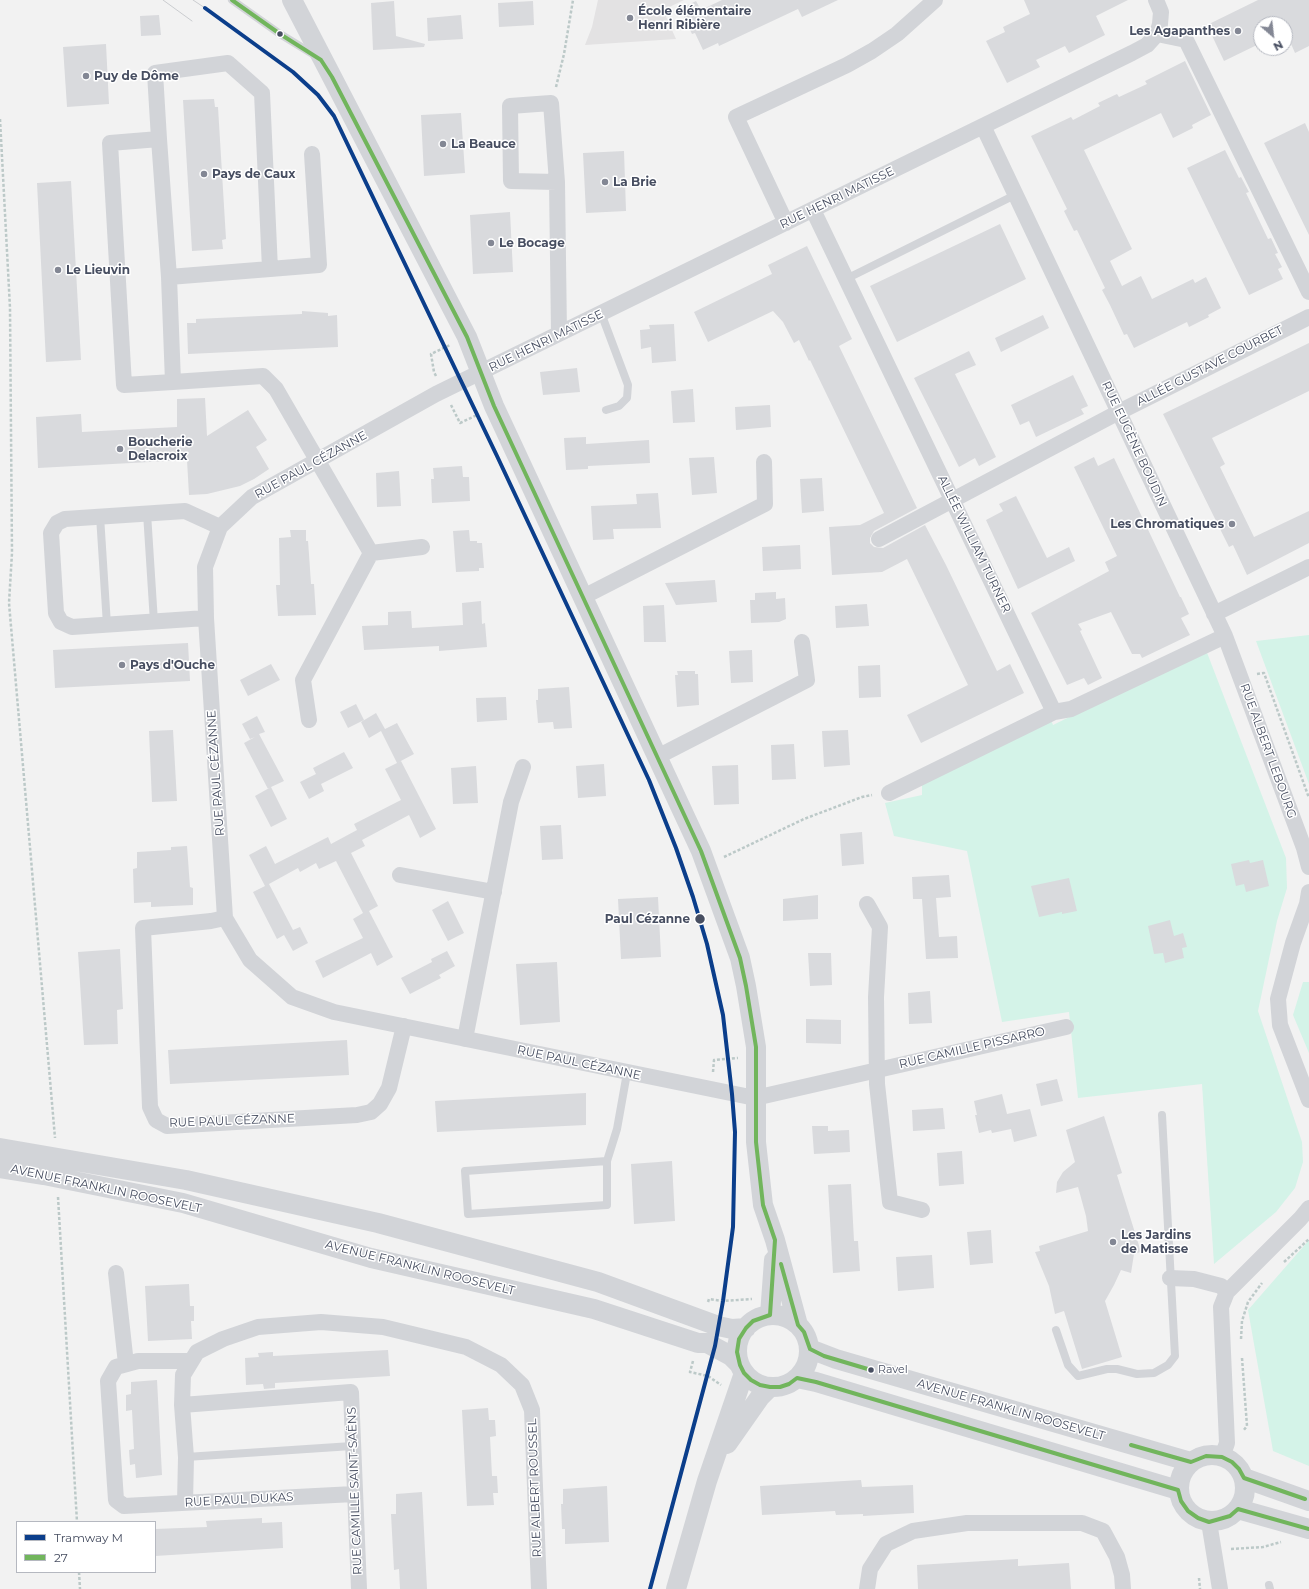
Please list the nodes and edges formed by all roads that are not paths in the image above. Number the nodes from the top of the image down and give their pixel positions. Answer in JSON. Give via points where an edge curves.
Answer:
{"nodes":[{"id":1,"x":232,"y":0,"type":"edge"},
{"id":2,"x":292,"y":0,"type":"edge"},
{"id":3,"x":935,"y":0,"type":"edge"},
{"id":4,"x":1156,"y":0,"type":"edge"},
{"id":5,"x":1157,"y":34,"type":"junction"},
{"id":6,"x":322,"y":60,"type":"junction"},
{"id":7,"x":983,"y":126,"type":"junction"},
{"id":8,"x":159,"y":139,"type":"junction"},
{"id":9,"x":312,"y":154,"type":"dead end"},
{"id":10,"x":557,"y":182,"type":"junction"},
{"id":11,"x":1015,"y":195,"type":"junction"},
{"id":12,"x":813,"y":210,"type":"junction"},
{"id":13,"x":786,"y":223,"type":"junction"},
{"id":14,"x":270,"y":268,"type":"junction"},
{"id":15,"x":169,"y":277,"type":"junction"},
{"id":16,"x":846,"y":279,"type":"junction"},
{"id":17,"x":1309,"y":292,"type":"edge"},
{"id":18,"x":602,"y":313,"type":"junction"},
{"id":19,"x":1309,"y":317,"type":"edge"},
{"id":20,"x":559,"y":334,"type":"junction"},
{"id":21,"x":481,"y":373,"type":"junction"},
{"id":22,"x":173,"y":382,"type":"junction"},
{"id":23,"x":606,"y":410,"type":"dead end"},
{"id":24,"x":1119,"y":412,"type":"junction"},
{"id":25,"x":317,"y":461,"type":"junction"},
{"id":26,"x":764,"y":462,"type":"dead end"},
{"id":27,"x":953,"y":499,"type":"junction"},
{"id":28,"x":148,"y":513,"type":"junction"},
{"id":29,"x":100,"y":516,"type":"junction"},
{"id":30,"x":220,"y":527,"type":"junction"},
{"id":31,"x":879,"y":539,"type":"dead end"},
{"id":32,"x":422,"y":547,"type":"dead end"},
{"id":33,"x":371,"y":553,"type":"junction"},
{"id":34,"x":1309,"y":567,"type":"edge"},
{"id":35,"x":583,"y":596,"type":"junction"},
{"id":36,"x":1214,"y":614,"type":"junction"},
{"id":37,"x":206,"y":618,"type":"junction"},
{"id":38,"x":154,"y":622,"type":"junction"},
{"id":39,"x":107,"y":625,"type":"junction"},
{"id":40,"x":1225,"y":636,"type":"junction"},
{"id":41,"x":802,"y":642,"type":"dead end"},
{"id":42,"x":1054,"y":712,"type":"junction"},
{"id":43,"x":309,"y":720,"type":"dead end"},
{"id":44,"x":657,"y":757,"type":"junction"},
{"id":45,"x":523,"y":767,"type":"dead end"},
{"id":46,"x":889,"y":793,"type":"road end"},
{"id":47,"x":1309,"y":867,"type":"edge"},
{"id":48,"x":400,"y":875,"type":"dead end"},
{"id":49,"x":494,"y":892,"type":"junction"},
{"id":50,"x":1309,"y":892,"type":"edge"},
{"id":51,"x":866,"y":904,"type":"dead end"},
{"id":52,"x":225,"y":918,"type":"junction"},
{"id":53,"x":404,"y":1026,"type":"junction"},
{"id":54,"x":1066,"y":1026,"type":"dead end"},
{"id":55,"x":465,"y":1039,"type":"junction"},
{"id":56,"x":877,"y":1070,"type":"junction"},
{"id":57,"x":627,"y":1073,"type":"junction"},
{"id":58,"x":755,"y":1098,"type":"junction"},
{"id":59,"x":1309,"y":1100,"type":"edge"},
{"id":60,"x":1162,"y":1114,"type":"dead end"},
{"id":61,"x":0,"y":1148,"type":"edge"},
{"id":62,"x":607,"y":1161,"type":"junction"},
{"id":63,"x":0,"y":1168,"type":"edge"},
{"id":64,"x":1309,"y":1208,"type":"edge"},
{"id":65,"x":922,"y":1210,"type":"dead end"},
{"id":66,"x":775,"y":1240,"type":"junction"},
{"id":67,"x":116,"y":1272,"type":"dead end"},
{"id":68,"x":1170,"y":1278,"type":"junction"},
{"id":69,"x":1227,"y":1292,"type":"junction"},
{"id":70,"x":771,"y":1305,"type":"junction"},
{"id":71,"x":798,"y":1325,"type":"junction"},
{"id":72,"x":746,"y":1328,"type":"junction"},
{"id":73,"x":1056,"y":1330,"type":"dead end"},
{"id":74,"x":810,"y":1349,"type":"junction"},
{"id":75,"x":191,"y":1361,"type":"junction"},
{"id":76,"x":126,"y":1364,"type":"junction"},
{"id":77,"x":742,"y":1369,"type":"junction"},
{"id":78,"x":797,"y":1378,"type":"junction"},
{"id":79,"x":770,"y":1387,"type":"junction"},
{"id":80,"x":182,"y":1406,"type":"junction"},
{"id":81,"x":352,"y":1446,"type":"junction"},
{"id":82,"x":1222,"y":1457,"type":"junction"},
{"id":83,"x":186,"y":1458,"type":"junction"},
{"id":84,"x":715,"y":1460,"type":"junction"},
{"id":85,"x":1191,"y":1462,"type":"junction"},
{"id":86,"x":1244,"y":1478,"type":"junction"},
{"id":87,"x":1178,"y":1490,"type":"junction"},
{"id":88,"x":354,"y":1494,"type":"junction"},
{"id":89,"x":1309,"y":1501,"type":"edge"},
{"id":90,"x":185,"y":1503,"type":"junction"},
{"id":91,"x":1238,"y":1509,"type":"junction"},
{"id":92,"x":1209,"y":1522,"type":"junction"},
{"id":93,"x":1307,"y":1528,"type":"edge"},
{"id":94,"x":359,"y":1589,"type":"edge"},
{"id":95,"x":539,"y":1589,"type":"edge"},
{"id":96,"x":676,"y":1589,"type":"edge"},
{"id":97,"x":867,"y":1589,"type":"edge"},
{"id":98,"x":1123,"y":1589,"type":"edge"},
{"id":99,"x":1220,"y":1589,"type":"edge"}],
"edges":[{"from":1,"to":6,"type":"lane"},
{"from":2,"to":6,"type":"street"},
{"from":3,"to":13,"type":"street","via":[[897,34],[872,51],[736,117]]},
{"from":4,"to":5,"type":"street","via":[[1161,12]]},
{"from":5,"to":7,"type":"street","name":"RUE HENRI MATISSE","via":[[1147,45],[1132,53]]},
{"from":5,"to":17,"type":"street","via":[[1186,40]]},
{"from":6,"to":21,"type":"street","via":[[466,337]]},
{"from":7,"to":11,"type":"street","name":"RUE EUGÈNE BOUDIN"},
{"from":7,"to":12,"type":"street","name":"RUE HENRI MATISSE"},
{"from":8,"to":14,"type":"street","via":[[156,73],[228,63],[262,93]]},
{"from":8,"to":15,"type":"street"},
{"from":8,"to":22,"type":"street","via":[[110,143],[124,384]]},
{"from":9,"to":14,"type":"street","via":[[320,265]]},
{"from":10,"to":10,"type":"street","via":[[552,102],[510,106],[511,181]]},
{"from":10,"to":20,"type":"street"},
{"from":11,"to":16,"type":"lane"},
{"from":11,"to":24,"type":"street","name":"RUE EUGÈNE BOUDIN"},
{"from":12,"to":13,"type":"street","name":"RUE HENRI MATISSE"},
{"from":12,"to":16,"type":"street","name":"ALLÉE WILLIAM TURNER"},
{"from":13,"to":18,"type":"street","name":"RUE HENRI MATISSE"},
{"from":14,"to":15,"type":"street"},
{"from":15,"to":22,"type":"street"},
{"from":16,"to":27,"type":"street","name":"ALLÉE WILLIAM TURNER"},
{"from":18,"to":20,"type":"street","name":"RUE HENRI MATISSE"},
{"from":18,"to":23,"type":"lane","via":[[628,385],[627,398],[619,406]]},
{"from":19,"to":24,"type":"street","name":"ALLÉE GUSTAVE COURBET"},
{"from":20,"to":21,"type":"street","name":"RUE HENRI MATISSE"},
{"from":21,"to":25,"type":"street","name":"RUE PAUL CÉZANNE","via":[[436,394]]},
{"from":21,"to":35,"type":"street"},
{"from":22,"to":25,"type":"street","via":[[263,376],[276,389]]},
{"from":24,"to":27,"type":"street","name":"ALLÉE GUSTAVE COURBET"},
{"from":24,"to":36,"type":"street","name":"RUE EUGÈNE BOUDIN"},
{"from":25,"to":30,"type":"street","name":"RUE PAUL CÉZANNE","via":[[252,497]]},
{"from":25,"to":33,"type":"street"},
{"from":26,"to":35,"type":"street","via":[[765,504]]},
{"from":27,"to":31,"type":"street","name":"ALLÉE GUSTAVE COURBET"},
{"from":27,"to":42,"type":"street","name":"ALLÉE WILLIAM TURNER"},
{"from":28,"to":29,"type":"street"},
{"from":28,"to":30,"type":"street","via":[[185,511]]},
{"from":28,"to":38,"type":"lane"},
{"from":29,"to":39,"type":"lane"},
{"from":29,"to":39,"type":"street","via":[[65,519],[57,523],[51,533],[56,613],[61,622],[72,627]]},
{"from":30,"to":37,"type":"street","name":"RUE PAUL CÉZANNE","via":[[205,567]]},
{"from":32,"to":33,"type":"street"},
{"from":33,"to":43,"type":"street","via":[[303,680]]},
{"from":34,"to":36,"type":"street"},
{"from":35,"to":44,"type":"street"},
{"from":36,"to":40,"type":"street","name":"RUE EUGÈNE BOUDIN"},
{"from":37,"to":38,"type":"street"},
{"from":37,"to":52,"type":"street","name":"RUE PAUL CÉZANNE"},
{"from":38,"to":39,"type":"street"},
{"from":40,"to":42,"type":"street","via":[[1071,709]]},
{"from":40,"to":47,"type":"street","name":"RUE ALBERT LEBOURG"},
{"from":41,"to":44,"type":"street","via":[[807,680]]},
{"from":42,"to":46,"type":"street"},
{"from":44,"to":58,"type":"street","via":[[701,851],[740,958],[756,1047]]},
{"from":45,"to":49,"type":"street","via":[[511,802]]},
{"from":48,"to":49,"type":"street"},
{"from":49,"to":55,"type":"street"},
{"from":50,"to":59,"type":"street","via":[[1278,999],[1280,1025]]},
{"from":51,"to":56,"type":"street","via":[[880,927],[876,997]]},
{"from":52,"to":53,"type":"street","name":"RUE PAUL CÉZANNE","via":[[250,960],[292,997],[334,1012]]},
{"from":52,"to":53,"type":"street","name":"RUE PAUL CÉZANNE","via":[[143,928],[150,1107],[156,1120],[167,1126],[357,1115],[371,1112],[380,1104],[389,1088]]},
{"from":53,"to":55,"type":"street","name":"RUE PAUL CÉZANNE"},
{"from":54,"to":56,"type":"street","name":"RUE CAMILLE PISSARRO"},
{"from":55,"to":57,"type":"street","name":"RUE PAUL CÉZANNE"},
{"from":56,"to":58,"type":"street","name":"RUE CAMILLE PISSARRO"},
{"from":56,"to":65,"type":"street","via":[[890,1202]]},
{"from":57,"to":58,"type":"street","name":"RUE PAUL CÉZANNE"},
{"from":57,"to":62,"type":"lane","via":[[617,1129]]},
{"from":58,"to":66,"type":"street","via":[[756,1142],[763,1205]]},
{"from":60,"to":68,"type":"lane"},
{"from":61,"to":72,"type":"street","name":"AVENUE FRANKLIN ROOSEVELT","via":[[186,1180],[378,1223],[598,1282],[718,1326]]},
{"from":62,"to":62,"type":"lane","via":[[465,1171],[468,1214],[607,1205]]},
{"from":63,"to":77,"type":"street","name":"AVENUE FRANKLIN ROOSEVELT","via":[[184,1203],[371,1258],[594,1309],[698,1343],[707,1343],[731,1356]]},
{"from":64,"to":69,"type":"street"},
{"from":66,"to":70,"type":"street"},
{"from":66,"to":71,"type":"street"},
{"from":67,"to":76,"type":"street"},
{"from":68,"to":69,"type":"street","via":[[1194,1279],[1221,1286]]},
{"from":68,"to":73,"type":"lane","via":[[1175,1356],[1168,1366],[1154,1373],[1137,1374],[1117,1368],[1078,1376],[1068,1365]]},
{"from":69,"to":82,"type":"street","via":[[1221,1307],[1227,1444]]},
{"from":70,"to":71,"type":"street"},
{"from":70,"to":72,"type":"street"},
{"from":71,"to":74,"type":"street","via":[[804,1332]]},
{"from":72,"to":77,"type":"street","via":[[739,1339],[737,1352]]},
{"from":74,"to":78,"type":"street","via":[[807,1365]]},
{"from":74,"to":85,"type":"street","name":"AVENUE FRANKLIN ROOSEVELT","via":[[836,1359]]},
{"from":75,"to":76,"type":"street","via":[[138,1361]]},
{"from":75,"to":80,"type":"street","via":[[183,1375]]},
{"from":75,"to":95,"type":"street","name":"RUE ALBERT ROUSSEL","via":[[196,1352],[258,1327],[321,1322],[391,1329],[466,1347],[501,1365],[522,1385],[532,1410]]},
{"from":76,"to":90,"type":"street","name":"RUE PAUL DUKAS","via":[[116,1367],[108,1381],[116,1500],[124,1506]]},
{"from":77,"to":79,"type":"street","via":[[752,1380]]},
{"from":77,"to":84,"type":"street"},
{"from":78,"to":79,"type":"street","via":[[784,1385]]},
{"from":78,"to":87,"type":"street"},
{"from":79,"to":84,"type":"street","via":[[760,1396]]},
{"from":80,"to":81,"type":"street","name":"RUE CAMILLE SAINT-SAËNS","via":[[350,1392]]},
{"from":80,"to":83,"type":"street"},
{"from":81,"to":83,"type":"lane"},
{"from":81,"to":88,"type":"street","name":"RUE CAMILLE SAINT-SAËNS"},
{"from":82,"to":85,"type":"street","via":[[1206,1456]]},
{"from":82,"to":86,"type":"street","via":[[1232,1462]]},
{"from":83,"to":90,"type":"street"},
{"from":84,"to":96,"type":"street"},
{"from":85,"to":87,"type":"street","via":[[1181,1474]]},
{"from":86,"to":89,"type":"street"},
{"from":86,"to":91,"type":"street","via":[[1243,1500]]},
{"from":87,"to":92,"type":"street","via":[[1188,1512]]},
{"from":88,"to":90,"type":"street","name":"RUE PAUL DUKAS"},
{"from":88,"to":94,"type":"street","name":"RUE CAMILLE SAINT-SAËNS"},
{"from":91,"to":92,"type":"street","via":[[1230,1516]]},
{"from":91,"to":93,"type":"street"},
{"from":92,"to":99,"type":"street"},
{"from":97,"to":98,"type":"street","via":[[870,1569],[886,1544],[913,1531],[967,1523],[1082,1523],[1103,1531],[1118,1557]]}]}
